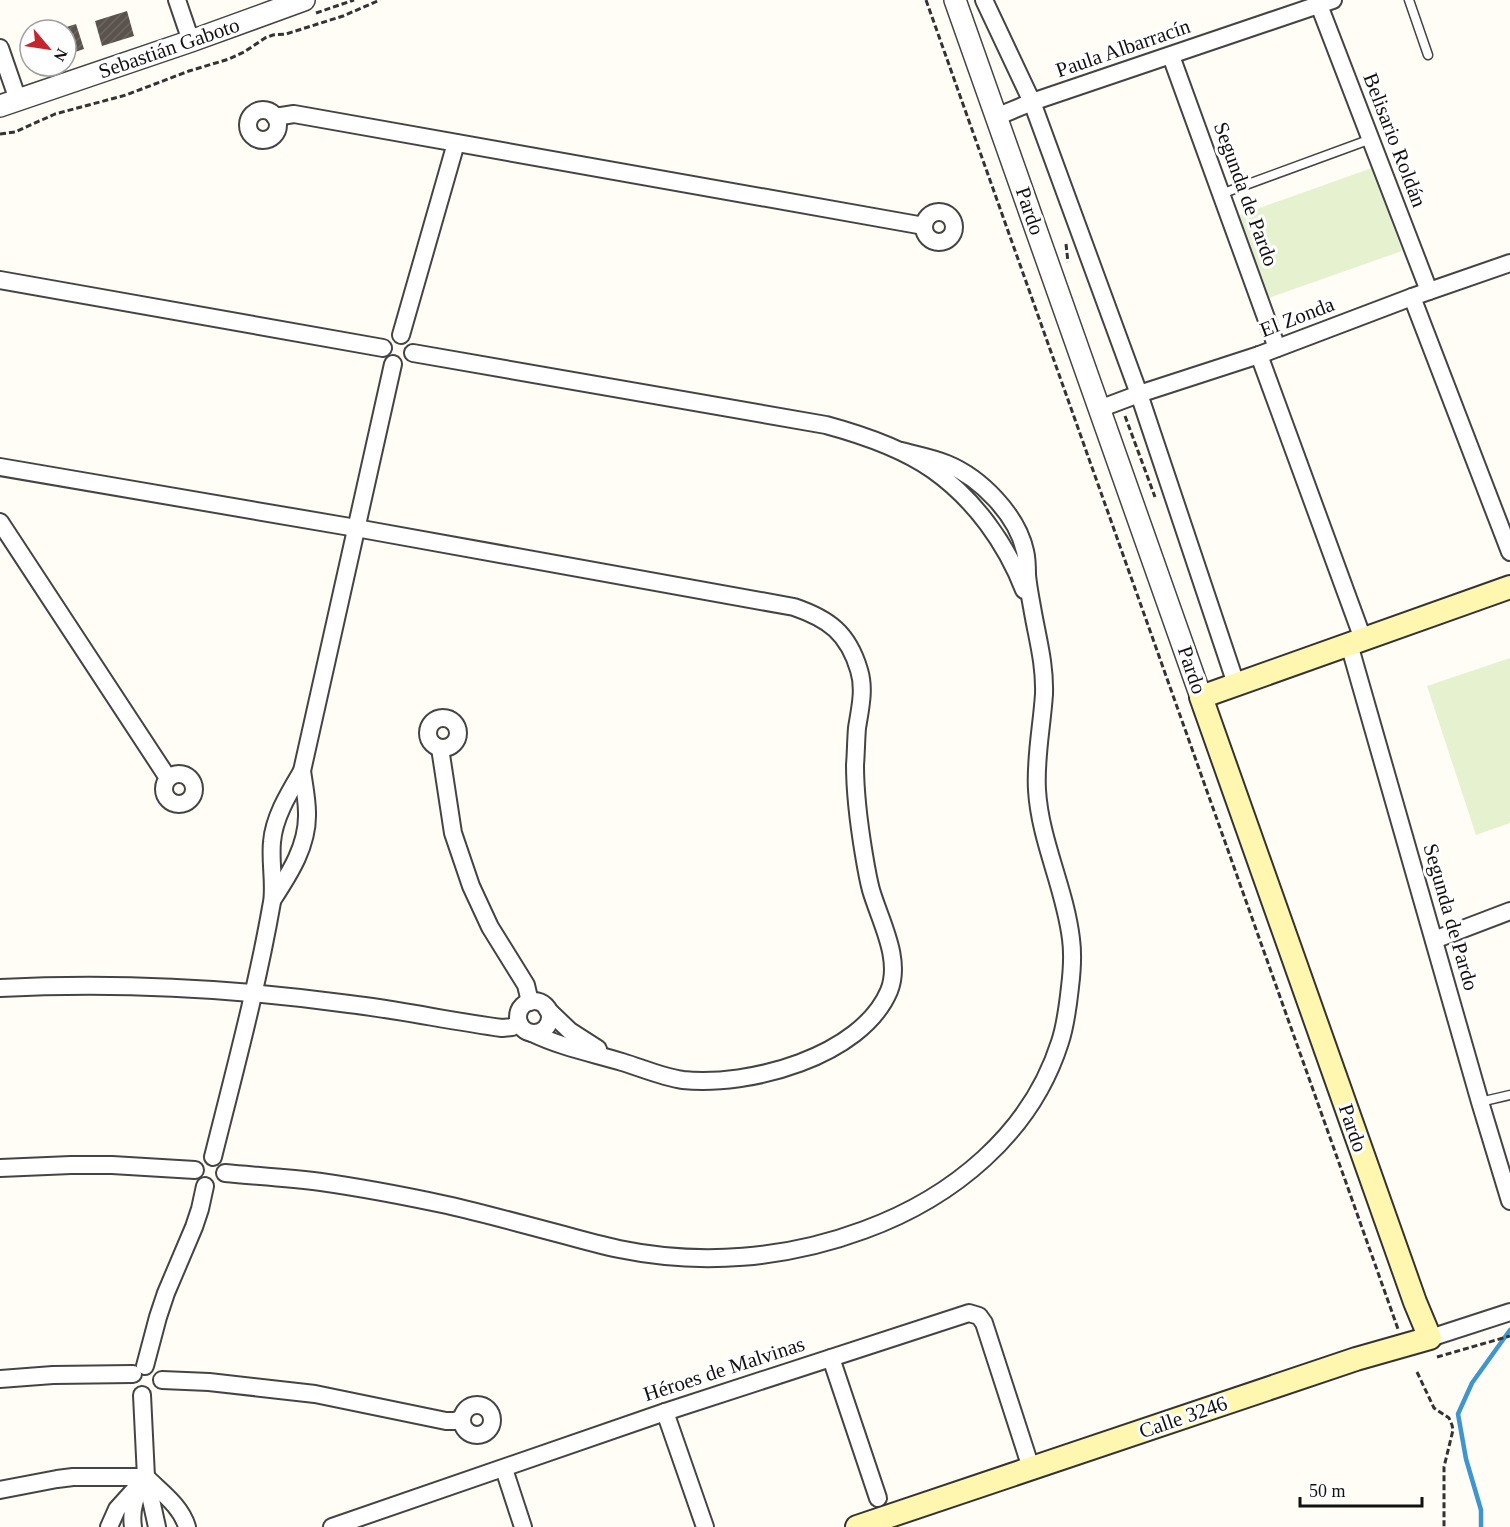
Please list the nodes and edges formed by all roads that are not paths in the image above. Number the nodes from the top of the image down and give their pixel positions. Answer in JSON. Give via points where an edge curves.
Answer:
{"nodes":[{"id":1,"x":177,"y":0,"type":"edge"},
{"id":2,"x":303,"y":0,"type":"edge"},
{"id":3,"x":955,"y":0,"type":"edge"},
{"id":4,"x":984,"y":0,"type":"edge"},
{"id":5,"x":1409,"y":0,"type":"edge"},
{"id":6,"x":1326,"y":2,"type":"edge"},
{"id":7,"x":191,"y":41,"type":"junction"},
{"id":8,"x":0,"y":48,"type":"edge"},
{"id":9,"x":1428,"y":55,"type":"dead end"},
{"id":10,"x":1171,"y":56,"type":"junction"},
{"id":11,"x":1032,"y":102,"type":"junction"},
{"id":12,"x":9,"y":103,"type":"edge"},
{"id":13,"x":275,"y":117,"type":"dead end"},
{"id":14,"x":996,"y":117,"type":"junction"},
{"id":15,"x":1371,"y":139,"type":"junction"},
{"id":16,"x":456,"y":143,"type":"junction"},
{"id":17,"x":1221,"y":194,"type":"junction"},
{"id":18,"x":924,"y":226,"type":"dead end"},
{"id":19,"x":1510,"y":262,"type":"edge"},
{"id":20,"x":0,"y":280,"type":"edge"},
{"id":21,"x":1429,"y":291,"type":"junction"},
{"id":22,"x":1412,"y":297,"type":"junction"},
{"id":23,"x":401,"y":335,"type":"junction"},
{"id":24,"x":383,"y":348,"type":"junction"},
{"id":25,"x":1277,"y":348,"type":"junction"},
{"id":26,"x":413,"y":353,"type":"junction"},
{"id":27,"x":1259,"y":355,"type":"junction"},
{"id":28,"x":393,"y":364,"type":"junction"},
{"id":29,"x":1139,"y":394,"type":"junction"},
{"id":30,"x":1100,"y":409,"type":"junction"},
{"id":31,"x":901,"y":452,"type":"junction"},
{"id":32,"x":0,"y":467,"type":"edge"},
{"id":33,"x":999,"y":503,"type":"junction"},
{"id":34,"x":982,"y":517,"type":"junction"},
{"id":35,"x":0,"y":522,"type":"edge"},
{"id":36,"x":356,"y":528,"type":"junction"},
{"id":37,"x":1510,"y":552,"type":"edge"},
{"id":38,"x":1510,"y":587,"type":"edge"},
{"id":39,"x":1034,"y":616,"type":"junction"},
{"id":40,"x":1356,"y":642,"type":"junction"},
{"id":41,"x":1236,"y":684,"type":"junction"},
{"id":42,"x":1201,"y":697,"type":"junction"},
{"id":43,"x":440,"y":748,"type":"dead end"},
{"id":44,"x":302,"y":771,"type":"junction"},
{"id":45,"x":168,"y":778,"type":"dead end"},
{"id":46,"x":273,"y":899,"type":"junction"},
{"id":47,"x":1510,"y":911,"type":"edge"},
{"id":48,"x":1434,"y":940,"type":"junction"},
{"id":49,"x":0,"y":988,"type":"edge"},
{"id":50,"x":253,"y":993,"type":"junction"},
{"id":51,"x":530,"y":1002,"type":"junction"},
{"id":52,"x":547,"y":1009,"type":"junction"},
{"id":53,"x":526,"y":1028,"type":"junction"},
{"id":54,"x":622,"y":1062,"type":"junction"},
{"id":55,"x":1510,"y":1095,"type":"edge"},
{"id":56,"x":1480,"y":1102,"type":"junction"},
{"id":57,"x":213,"y":1157,"type":"junction"},
{"id":58,"x":0,"y":1168,"type":"edge"},
{"id":59,"x":195,"y":1170,"type":"junction"},
{"id":60,"x":225,"y":1173,"type":"junction"},
{"id":61,"x":205,"y":1186,"type":"junction"},
{"id":62,"x":1510,"y":1202,"type":"edge"},
{"id":63,"x":1510,"y":1312,"type":"edge"},
{"id":64,"x":1433,"y":1348,"type":"junction"},
{"id":65,"x":831,"y":1358,"type":"junction"},
{"id":66,"x":139,"y":1370,"type":"junction"},
{"id":67,"x":0,"y":1378,"type":"edge"},
{"id":68,"x":162,"y":1380,"type":"junction"},
{"id":69,"x":142,"y":1395,"type":"junction"},
{"id":70,"x":665,"y":1412,"type":"junction"},
{"id":71,"x":462,"y":1419,"type":"dead end"},
{"id":72,"x":504,"y":1468,"type":"junction"},
{"id":73,"x":1031,"y":1468,"type":"junction"},
{"id":74,"x":146,"y":1477,"type":"junction"},
{"id":75,"x":0,"y":1490,"type":"edge"},
{"id":76,"x":879,"y":1498,"type":"dead end"},
{"id":77,"x":109,"y":1527,"type":"edge"},
{"id":78,"x":134,"y":1527,"type":"edge"},
{"id":79,"x":157,"y":1527,"type":"edge"},
{"id":80,"x":187,"y":1527,"type":"edge"},
{"id":81,"x":335,"y":1527,"type":"edge"},
{"id":82,"x":523,"y":1527,"type":"edge"},
{"id":83,"x":705,"y":1527,"type":"edge"},
{"id":84,"x":857,"y":1527,"type":"edge"}],
"edges":[{"from":1,"to":7,"type":"street"},
{"from":2,"to":7,"type":"street","name":"Sebastián Gaboto"},
{"from":3,"to":14,"type":"street","name":"Pardo"},
{"from":4,"to":11,"type":"street","name":"Pardo"},
{"from":5,"to":9,"type":"lane"},
{"from":6,"to":10,"type":"street","name":"Paula Albarracín"},
{"from":6,"to":15,"type":"street","name":"Belisario Roldán"},
{"from":7,"to":12,"type":"street","name":"Sebastián Gaboto"},
{"from":8,"to":12,"type":"street"},
{"from":10,"to":11,"type":"street","name":"Paula Albarracín"},
{"from":10,"to":17,"type":"street","name":"Segunda de Pardo"},
{"from":11,"to":14,"type":"street","name":"Paula Albarracín"},
{"from":11,"to":29,"type":"street","name":"Pardo"},
{"from":13,"to":16,"type":"street","via":[[294,114]]},
{"from":14,"to":30,"type":"street","name":"Pardo"},
{"from":15,"to":17,"type":"lane"},
{"from":15,"to":21,"type":"street","name":"Belisario Roldán"},
{"from":16,"to":18,"type":"street"},
{"from":16,"to":23,"type":"street"},
{"from":17,"to":25,"type":"street","name":"Segunda de Pardo"},
{"from":19,"to":21,"type":"street","name":"El Zonda"},
{"from":20,"to":24,"type":"street"},
{"from":21,"to":22,"type":"street","name":"El Zonda"},
{"from":22,"to":25,"type":"street","name":"El Zonda"},
{"from":22,"to":37,"type":"street"},
{"from":23,"to":24,"type":"street","via":[[387,339]]},
{"from":23,"to":26,"type":"street","via":[[409,340]]},
{"from":24,"to":28,"type":"street"},
{"from":25,"to":27,"type":"street","name":"El Zonda"},
{"from":26,"to":28,"type":"street","via":[[403,364]]},
{"from":26,"to":31,"type":"street","via":[[826,425]]},
{"from":27,"to":29,"type":"street","name":"El Zonda"},
{"from":27,"to":40,"type":"street","name":"Segunda de Pardo"},
{"from":28,"to":36,"type":"street"},
{"from":29,"to":30,"type":"street","name":"El Zonda"},
{"from":29,"to":41,"type":"street","name":"Pardo"},
{"from":30,"to":42,"type":"street","name":"Pardo"},
{"from":31,"to":33,"type":"street","via":[[946,463],[968,475]]},
{"from":31,"to":34,"type":"street","via":[[932,469]]},
{"from":32,"to":36,"type":"street"},
{"from":33,"to":34,"type":"street"},
{"from":33,"to":39,"type":"street","via":[[1025,550]]},
{"from":34,"to":39,"type":"street","via":[[1018,574]]},
{"from":35,"to":45,"type":"street"},
{"from":36,"to":44,"type":"street"},
{"from":36,"to":54,"type":"street","via":[[794,607],[834,626],[854,655],[862,682],[855,764],[859,822],[870,889],[892,956],[890,990],[881,1006],[870,1020],[826,1052],[760,1075],[720,1081],[682,1079]]},
{"from":38,"to":40,"type":"main road"},
{"from":39,"to":60,"type":"street","via":[[1044,672],[1037,752],[1038,802],[1042,829],[1069,919],[1072,973],[1068,1007],[1061,1041],[1034,1098],[1005,1138],[982,1161],[930,1200],[863,1231],[830,1241],[756,1256],[702,1258],[616,1249],[403,1196]]},
{"from":40,"to":41,"type":"main road"},
{"from":40,"to":48,"type":"street","name":"Segunda de Pardo"},
{"from":41,"to":42,"type":"main road"},
{"from":42,"to":64,"type":"main road","name":"Pardo"},
{"from":43,"to":51,"type":"street","via":[[453,833],[464,868],[490,927],[526,985]]},
{"from":44,"to":46,"type":"street","via":[[276,821],[272,841]]},
{"from":44,"to":46,"type":"street","via":[[308,816],[294,866]]},
{"from":46,"to":50,"type":"street"},
{"from":47,"to":48,"type":"street"},
{"from":48,"to":56,"type":"street","name":"Segunda de Pardo"},
{"from":49,"to":50,"type":"street","via":[[144,986]]},
{"from":50,"to":53,"type":"street","via":[[348,1003],[501,1028]]},
{"from":50,"to":57,"type":"street"},
{"from":51,"to":52,"type":"street","via":[[539,1002]]},
{"from":51,"to":53,"type":"street","via":[[518,1016]]},
{"from":52,"to":53,"type":"street","via":[[548,1025],[540,1032]]},
{"from":52,"to":54,"type":"street","via":[[570,1031]]},
{"from":53,"to":54,"type":"street","via":[[551,1042]]},
{"from":55,"to":56,"type":"lane"},
{"from":56,"to":62,"type":"street","name":"Segunda de Pardo"},
{"from":57,"to":59,"type":"street","via":[[199,1161]]},
{"from":57,"to":60,"type":"street","via":[[221,1162]]},
{"from":58,"to":59,"type":"street","via":[[102,1165]]},
{"from":59,"to":61,"type":"street","via":[[197,1180]]},
{"from":60,"to":61,"type":"street","via":[[220,1184]]},
{"from":61,"to":66,"type":"street","via":[[194,1227]]},
{"from":63,"to":64,"type":"street","name":"Calle 3246"},
{"from":64,"to":73,"type":"main road","name":"Calle 3246","via":[[1404,1346],[1356,1359]]},
{"from":65,"to":70,"type":"street","name":"Héroes de Malvinas"},
{"from":65,"to":73,"type":"street","name":"Héroes de Malvinas","via":[[969,1313],[979,1316]]},
{"from":65,"to":76,"type":"street"},
{"from":66,"to":67,"type":"street"},
{"from":66,"to":68,"type":"street","via":[[154,1368]]},
{"from":66,"to":69,"type":"street","via":[[132,1384]]},
{"from":68,"to":69,"type":"street","via":[[157,1392]]},
{"from":68,"to":71,"type":"street","via":[[315,1394],[446,1420]]},
{"from":69,"to":74,"type":"street"},
{"from":70,"to":72,"type":"street","name":"Héroes de Malvinas"},
{"from":70,"to":83,"type":"street"},
{"from":72,"to":81,"type":"street","name":"Héroes de Malvinas"},
{"from":72,"to":82,"type":"street"},
{"from":73,"to":84,"type":"main road","name":"Calle 3246"},
{"from":74,"to":75,"type":"street","via":[[73,1477]]},
{"from":74,"to":77,"type":"street","via":[[117,1509]]},
{"from":74,"to":78,"type":"street","via":[[133,1506]]},
{"from":74,"to":79,"type":"street"},
{"from":74,"to":80,"type":"street","via":[[184,1517]]}]}
